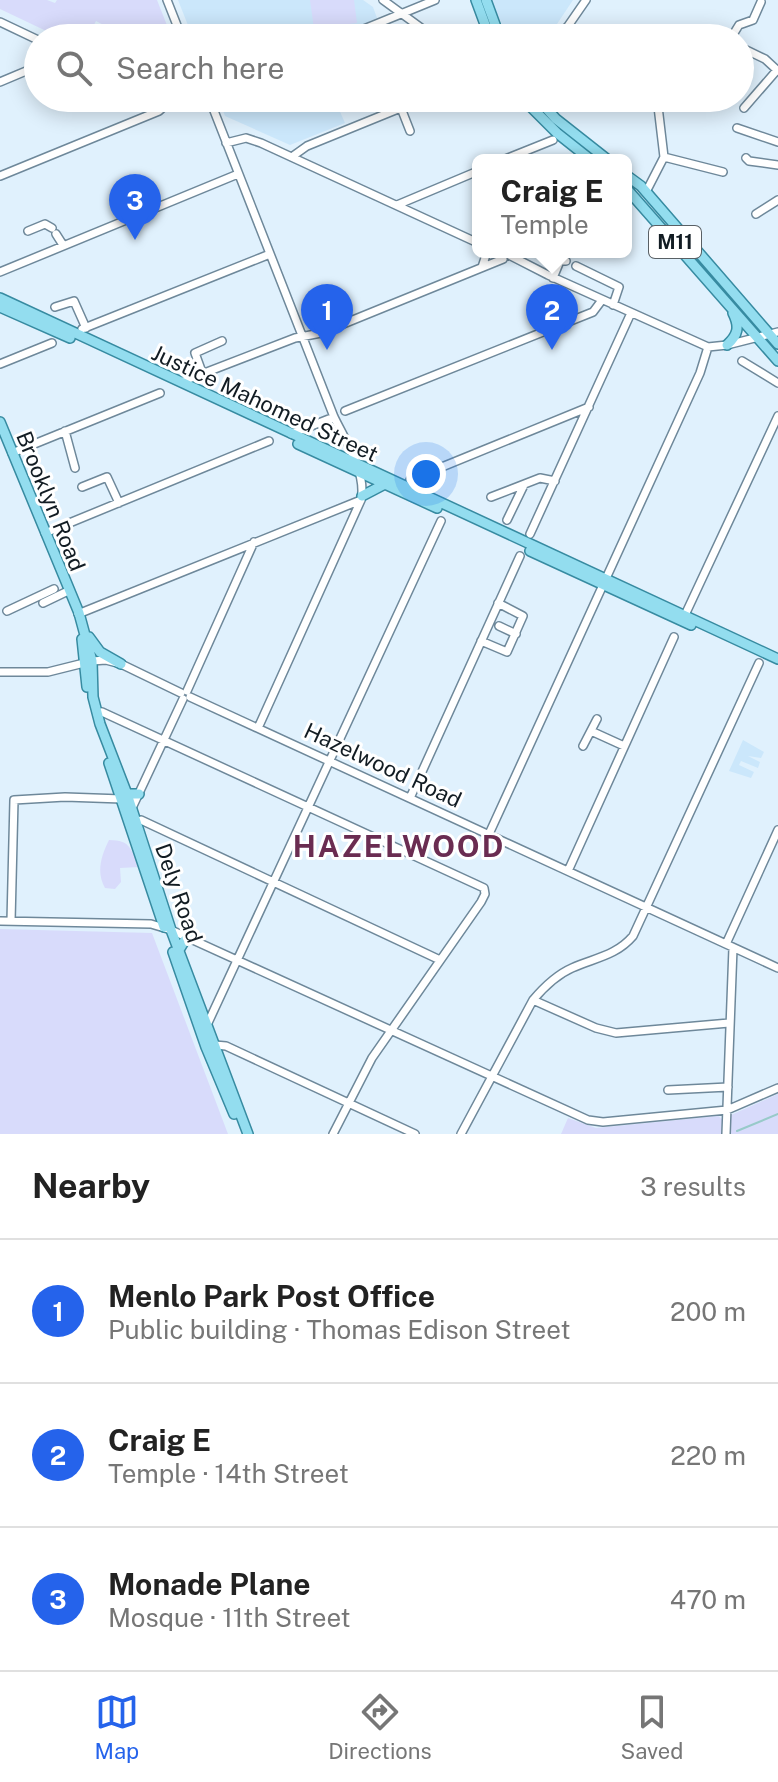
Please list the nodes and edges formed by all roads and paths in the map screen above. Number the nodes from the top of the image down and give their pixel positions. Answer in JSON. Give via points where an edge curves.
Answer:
{"nodes":[{"id":1,"x":167,"y":0,"type":"edge"},
{"id":2,"x":383,"y":0,"type":"edge"},
{"id":3,"x":435,"y":0,"type":"edge"},
{"id":4,"x":476,"y":0,"type":"edge"},
{"id":5,"x":486,"y":0,"type":"edge"},
{"id":6,"x":586,"y":0,"type":"edge"},
{"id":7,"x":761,"y":2,"type":"edge"},
{"id":8,"x":401,"y":13,"type":"junction"},
{"id":9,"x":0,"y":22,"type":"edge"},
{"id":10,"x":176,"y":24,"type":"edge"},
{"id":11,"x":375,"y":24,"type":"edge"},
{"id":12,"x":416,"y":24,"type":"edge"},
{"id":13,"x":485,"y":24,"type":"edge"},
{"id":14,"x":495,"y":24,"type":"edge"},
{"id":15,"x":569,"y":24,"type":"edge"},
{"id":16,"x":742,"y":24,"type":"edge"},
{"id":17,"x":24,"y":33,"type":"edge"},
{"id":18,"x":754,"y":54,"type":"edge"},
{"id":19,"x":778,"y":71,"type":"edge"},
{"id":20,"x":24,"y":72,"type":"edge"},
{"id":21,"x":0,"y":82,"type":"edge"},
{"id":22,"x":754,"y":97,"type":"edge"},
{"id":23,"x":157,"y":112,"type":"edge"},
{"id":24,"x":214,"y":112,"type":"edge"},
{"id":25,"x":391,"y":112,"type":"edge"},
{"id":26,"x":403,"y":112,"type":"edge"},
{"id":27,"x":535,"y":112,"type":"edge"},
{"id":28,"x":550,"y":112,"type":"edge"},
{"id":29,"x":659,"y":112,"type":"edge"},
{"id":30,"x":737,"y":128,"type":"dead end"},
{"id":31,"x":410,"y":131,"type":"dead end"},
{"id":32,"x":553,"y":140,"type":"dead end"},
{"id":33,"x":778,"y":142,"type":"edge"},
{"id":34,"x":226,"y":143,"type":"junction"},
{"id":35,"x":518,"y":154,"type":"edge"},
{"id":36,"x":584,"y":154,"type":"edge"},
{"id":37,"x":600,"y":154,"type":"edge"},
{"id":38,"x":293,"y":156,"type":"junction"},
{"id":39,"x":664,"y":157,"type":"junction"},
{"id":40,"x":746,"y":158,"type":"dead end"},
{"id":41,"x":778,"y":165,"type":"edge"},
{"id":42,"x":723,"y":172,"type":"dead end"},
{"id":43,"x":238,"y":174,"type":"junction"},
{"id":44,"x":472,"y":174,"type":"edge"},
{"id":45,"x":0,"y":176,"type":"edge"},
{"id":46,"x":652,"y":177,"type":"junction"},
{"id":47,"x":632,"y":179,"type":"edge"},
{"id":48,"x":637,"y":183,"type":"junction"},
{"id":49,"x":646,"y":192,"type":"junction"},
{"id":50,"x":632,"y":195,"type":"edge"},
{"id":51,"x":778,"y":200,"type":"edge"},
{"id":52,"x":397,"y":205,"type":"junction"},
{"id":53,"x":756,"y":214,"type":"dead end"},
{"id":54,"x":28,"y":231,"type":"dead end"},
{"id":55,"x":472,"y":240,"type":"edge"},
{"id":56,"x":63,"y":245,"type":"junction"},
{"id":57,"x":270,"y":254,"type":"junction"},
{"id":58,"x":486,"y":258,"type":"edge"},
{"id":59,"x":499,"y":258,"type":"edge"},
{"id":60,"x":511,"y":258,"type":"edge"},
{"id":61,"x":520,"y":258,"type":"edge"},
{"id":62,"x":566,"y":261,"type":"dead end"},
{"id":63,"x":520,"y":262,"type":"junction"},
{"id":64,"x":485,"y":266,"type":"junction"},
{"id":65,"x":576,"y":266,"type":"dead end"},
{"id":66,"x":0,"y":272,"type":"edge"},
{"id":67,"x":553,"y":278,"type":"junction"},
{"id":68,"x":0,"y":298,"type":"edge"},
{"id":69,"x":724,"y":298,"type":"junction"},
{"id":70,"x":602,"y":300,"type":"junction"},
{"id":71,"x":613,"y":305,"type":"junction"},
{"id":72,"x":0,"y":307,"type":"edge"},
{"id":73,"x":55,"y":307,"type":"dead end"},
{"id":74,"x":631,"y":313,"type":"junction"},
{"id":75,"x":774,"y":333,"type":"edge"},
{"id":76,"x":304,"y":337,"type":"junction"},
{"id":77,"x":758,"y":337,"type":"junction"},
{"id":78,"x":222,"y":341,"type":"dead end"},
{"id":79,"x":52,"y":343,"type":"dead end"},
{"id":80,"x":778,"y":344,"type":"edge"},
{"id":81,"x":727,"y":345,"type":"junction"},
{"id":82,"x":708,"y":347,"type":"junction"},
{"id":83,"x":742,"y":361,"type":"dead end"},
{"id":84,"x":778,"y":361,"type":"edge"},
{"id":85,"x":0,"y":364,"type":"edge"},
{"id":86,"x":200,"y":376,"type":"junction"},
{"id":87,"x":179,"y":383,"type":"junction"},
{"id":88,"x":778,"y":383,"type":"edge"},
{"id":89,"x":160,"y":393,"type":"dead end"},
{"id":90,"x":589,"y":407,"type":"junction"},
{"id":91,"x":345,"y":411,"type":"dead end"},
{"id":92,"x":778,"y":416,"type":"edge"},
{"id":93,"x":334,"y":417,"type":"junction"},
{"id":94,"x":0,"y":422,"type":"edge"},
{"id":95,"x":65,"y":431,"type":"junction"},
{"id":96,"x":291,"y":434,"type":"junction"},
{"id":97,"x":4,"y":440,"type":"edge"},
{"id":98,"x":269,"y":441,"type":"dead end"},
{"id":99,"x":12,"y":453,"type":"junction"},
{"id":100,"x":75,"y":468,"type":"dead end"},
{"id":101,"x":358,"y":469,"type":"junction"},
{"id":102,"x":410,"y":480,"type":"dead end"},
{"id":103,"x":555,"y":481,"type":"junction"},
{"id":104,"x":383,"y":485,"type":"junction"},
{"id":105,"x":524,"y":485,"type":"junction"},
{"id":106,"x":82,"y":487,"type":"dead end"},
{"id":107,"x":362,"y":498,"type":"junction"},
{"id":108,"x":119,"y":503,"type":"junction"},
{"id":109,"x":514,"y":505,"type":"junction"},
{"id":110,"x":507,"y":520,"type":"dead end"},
{"id":111,"x":441,"y":521,"type":"dead end"},
{"id":112,"x":45,"y":533,"type":"junction"},
{"id":113,"x":530,"y":534,"type":"dead end"},
{"id":114,"x":254,"y":542,"type":"junction"},
{"id":115,"x":520,"y":556,"type":"dead end"},
{"id":116,"x":604,"y":581,"type":"junction"},
{"id":117,"x":54,"y":589,"type":"dead end"},
{"id":118,"x":69,"y":592,"type":"junction"},
{"id":119,"x":44,"y":600,"type":"junction"},
{"id":120,"x":498,"y":603,"type":"junction"},
{"id":121,"x":7,"y":611,"type":"dead end"},
{"id":122,"x":77,"y":614,"type":"junction"},
{"id":123,"x":685,"y":615,"type":"junction"},
{"id":124,"x":499,"y":626,"type":"dead end"},
{"id":125,"x":85,"y":631,"type":"junction"},
{"id":126,"x":516,"y":634,"type":"junction"},
{"id":127,"x":674,"y":637,"type":"dead end"},
{"id":128,"x":481,"y":641,"type":"junction"},
{"id":129,"x":778,"y":659,"type":"edge"},
{"id":130,"x":88,"y":662,"type":"junction"},
{"id":131,"x":759,"y":663,"type":"dead end"},
{"id":132,"x":121,"y":664,"type":"junction"},
{"id":133,"x":778,"y":665,"type":"edge"},
{"id":134,"x":0,"y":672,"type":"edge"},
{"id":135,"x":185,"y":695,"type":"junction"},
{"id":136,"x":102,"y":712,"type":"dead end"},
{"id":137,"x":597,"y":719,"type":"dead end"},
{"id":138,"x":258,"y":728,"type":"junction"},
{"id":139,"x":591,"y":731,"type":"junction"},
{"id":140,"x":164,"y":740,"type":"junction"},
{"id":141,"x":583,"y":746,"type":"dead end"},
{"id":142,"x":624,"y":746,"type":"junction"},
{"id":143,"x":331,"y":761,"type":"junction"},
{"id":144,"x":139,"y":794,"type":"junction"},
{"id":145,"x":125,"y":796,"type":"junction"},
{"id":146,"x":410,"y":798,"type":"junction"},
{"id":147,"x":310,"y":806,"type":"junction"},
{"id":148,"x":132,"y":808,"type":"junction"},
{"id":149,"x":140,"y":828,"type":"junction"},
{"id":150,"x":778,"y":830,"type":"edge"},
{"id":151,"x":489,"y":834,"type":"junction"},
{"id":152,"x":568,"y":871,"type":"junction"},
{"id":153,"x":274,"y":883,"type":"junction"},
{"id":154,"x":646,"y":907,"type":"junction"},
{"id":155,"x":0,"y":921,"type":"edge"},
{"id":156,"x":11,"y":921,"type":"junction"},
{"id":157,"x":168,"y":928,"type":"junction"},
{"id":158,"x":193,"y":938,"type":"junction"},
{"id":159,"x":730,"y":946,"type":"junction"},
{"id":160,"x":179,"y":950,"type":"junction"},
{"id":161,"x":239,"y":959,"type":"junction"},
{"id":162,"x":440,"y":960,"type":"junction"},
{"id":163,"x":778,"y":968,"type":"edge"},
{"id":164,"x":533,"y":1000,"type":"junction"},
{"id":165,"x":729,"y":1023,"type":"junction"},
{"id":166,"x":207,"y":1025,"type":"junction"},
{"id":167,"x":391,"y":1030,"type":"junction"},
{"id":168,"x":212,"y":1046,"type":"junction"},
{"id":169,"x":492,"y":1076,"type":"junction"},
{"id":170,"x":221,"y":1083,"type":"junction"},
{"id":171,"x":728,"y":1087,"type":"junction"},
{"id":172,"x":778,"y":1088,"type":"edge"},
{"id":173,"x":668,"y":1090,"type":"dead end"},
{"id":174,"x":347,"y":1103,"type":"junction"},
{"id":175,"x":727,"y":1110,"type":"junction"},
{"id":176,"x":246,"y":1134,"type":"edge"},
{"id":177,"x":333,"y":1134,"type":"edge"},
{"id":178,"x":415,"y":1134,"type":"edge"},
{"id":179,"x":461,"y":1134,"type":"edge"},
{"id":180,"x":726,"y":1134,"type":"edge"}],
"edges":[{"from":1,"to":10,"type":"street"},
{"from":2,"to":8,"type":"street"},
{"from":3,"to":8,"type":"street"},
{"from":4,"to":13,"type":"main road"},
{"from":5,"to":14,"type":"main road"},
{"from":6,"to":15,"type":"street"},
{"from":7,"to":16,"type":"street","via":[[753,20]]},
{"from":8,"to":11,"type":"street"},
{"from":8,"to":12,"type":"street"},
{"from":9,"to":17,"type":"street"},
{"from":18,"to":19,"type":"street"},
{"from":19,"to":22,"type":"street"},
{"from":20,"to":21,"type":"street"},
{"from":23,"to":45,"type":"street"},
{"from":24,"to":34,"type":"street"},
{"from":25,"to":38,"type":"street"},
{"from":26,"to":31,"type":"street"},
{"from":27,"to":36,"type":"main road"},
{"from":28,"to":37,"type":"main road"},
{"from":29,"to":39,"type":"street"},
{"from":30,"to":33,"type":"street"},
{"from":32,"to":35,"type":"street"},
{"from":34,"to":38,"type":"street","via":[[249,139]]},
{"from":34,"to":43,"type":"street"},
{"from":38,"to":52,"type":"street"},
{"from":39,"to":42,"type":"street"},
{"from":39,"to":46,"type":"street"},
{"from":40,"to":41,"type":"street"},
{"from":43,"to":56,"type":"street"},
{"from":43,"to":57,"type":"street"},
{"from":44,"to":52,"type":"street"},
{"from":46,"to":48,"type":"street"},
{"from":46,"to":49,"type":"street"},
{"from":47,"to":48,"type":"main road","number":"M11"},
{"from":48,"to":49,"type":"main road","number":"M11"},
{"from":49,"to":75,"type":"main road","number":"M11"},
{"from":50,"to":69,"type":"main road","number":"M11"},
{"from":51,"to":53,"type":"street"},
{"from":52,"to":55,"type":"street"},
{"from":54,"to":56,"type":"street","via":[[45,224]]},
{"from":56,"to":66,"type":"street"},
{"from":57,"to":73,"type":"street","via":[[84,328],[74,301]]},
{"from":57,"to":76,"type":"street"},
{"from":58,"to":64,"type":"street"},
{"from":59,"to":64,"type":"street"},
{"from":60,"to":63,"type":"street"},
{"from":61,"to":63,"type":"street"},
{"from":62,"to":67,"type":"street","via":[[560,261]]},
{"from":63,"to":67,"type":"street"},
{"from":64,"to":76,"type":"street"},
{"from":65,"to":71,"type":"street","via":[[619,287]]},
{"from":67,"to":70,"type":"street"},
{"from":68,"to":87,"type":"main road","name":"Justice Mahomed Street"},
{"from":69,"to":77,"type":"main road","number":"M11"},
{"from":69,"to":81,"type":"main road","via":[[738,328]]},
{"from":70,"to":71,"type":"street"},
{"from":70,"to":91,"type":"street","via":[[593,312]]},
{"from":71,"to":74,"type":"street"},
{"from":72,"to":101,"type":"main road","name":"Justice Mahomed Street"},
{"from":74,"to":82,"type":"street"},
{"from":74,"to":90,"type":"street"},
{"from":75,"to":77,"type":"street"},
{"from":75,"to":80,"type":"main road","number":"M11"},
{"from":76,"to":86,"type":"street"},
{"from":76,"to":93,"type":"street"},
{"from":77,"to":81,"type":"street"},
{"from":77,"to":84,"type":"main road","number":"M11"},
{"from":78,"to":86,"type":"street","via":[[195,353]]},
{"from":79,"to":85,"type":"street"},
{"from":81,"to":82,"type":"street"},
{"from":82,"to":116,"type":"street"},
{"from":83,"to":88,"type":"street"},
{"from":86,"to":87,"type":"street"},
{"from":87,"to":96,"type":"main road","name":"Justice Mahomed Street"},
{"from":89,"to":95,"type":"street"},
{"from":90,"to":102,"type":"street"},
{"from":90,"to":103,"type":"street"},
{"from":92,"to":123,"type":"street"},
{"from":93,"to":96,"type":"street"},
{"from":93,"to":101,"type":"street"},
{"from":94,"to":97,"type":"main road","name":"Brooklyn Road"},
{"from":95,"to":99,"type":"street"},
{"from":95,"to":100,"type":"street"},
{"from":96,"to":101,"type":"main road","name":"Justice Mahomed Street"},
{"from":97,"to":99,"type":"main road","name":"Brooklyn Road"},
{"from":98,"to":108,"type":"street"},
{"from":99,"to":112,"type":"main road","name":"Brooklyn Road"},
{"from":101,"to":104,"type":"main road","name":"Justice Mahomed Street"},
{"from":101,"to":107,"type":"street"},
{"from":101,"to":116,"type":"main road","name":"Justice Mahomed Street"},
{"from":103,"to":105,"type":"street","via":[[540,478]]},
{"from":103,"to":113,"type":"street"},
{"from":104,"to":107,"type":"main road"},
{"from":104,"to":116,"type":"main road","name":"Justice Mahomed Street"},
{"from":105,"to":109,"type":"street"},
{"from":105,"to":109,"type":"street","via":[[493,497]]},
{"from":106,"to":108,"type":"street","via":[[107,477]]},
{"from":107,"to":114,"type":"street"},
{"from":107,"to":138,"type":"street"},
{"from":108,"to":112,"type":"street"},
{"from":109,"to":110,"type":"street"},
{"from":111,"to":143,"type":"street"},
{"from":112,"to":118,"type":"main road","name":"Brooklyn Road"},
{"from":114,"to":122,"type":"street"},
{"from":114,"to":135,"type":"street"},
{"from":115,"to":120,"type":"street"},
{"from":116,"to":123,"type":"main road","name":"Justice Mahomed Street"},
{"from":116,"to":133,"type":"main road","name":"Justice Mahomed Street"},
{"from":116,"to":151,"type":"street"},
{"from":117,"to":119,"type":"street"},
{"from":118,"to":119,"type":"street"},
{"from":118,"to":122,"type":"main road","name":"Brooklyn Road"},
{"from":119,"to":121,"type":"street"},
{"from":120,"to":126,"type":"street","via":[[523,616]]},
{"from":120,"to":128,"type":"street"},
{"from":122,"to":125,"type":"main road","name":"Brooklyn Road"},
{"from":122,"to":130,"type":"main road","name":"Brooklyn Road"},
{"from":123,"to":129,"type":"main road","name":"Justice Mahomed Street"},
{"from":124,"to":126,"type":"street"},
{"from":125,"to":130,"type":"main road","name":"Brooklyn Road"},
{"from":125,"to":132,"type":"main road","via":[[96,648]]},
{"from":126,"to":128,"type":"street","via":[[506,652]]},
{"from":127,"to":142,"type":"street"},
{"from":128,"to":146,"type":"street"},
{"from":130,"to":132,"type":"street","name":"Hazelwood Road"},
{"from":130,"to":134,"type":"street","via":[[48,672]]},
{"from":130,"to":145,"type":"main road","name":"Dely Road","via":[[91,712]]},
{"from":131,"to":154,"type":"street"},
{"from":132,"to":135,"type":"street","name":"Hazelwood Road"},
{"from":135,"to":138,"type":"street","name":"Hazelwood Road"},
{"from":135,"to":140,"type":"street"},
{"from":136,"to":140,"type":"street"},
{"from":137,"to":139,"type":"street"},
{"from":138,"to":143,"type":"street","name":"Hazelwood Road"},
{"from":139,"to":141,"type":"street"},
{"from":139,"to":142,"type":"street"},
{"from":140,"to":144,"type":"street"},
{"from":140,"to":147,"type":"street"},
{"from":142,"to":152,"type":"street"},
{"from":143,"to":146,"type":"street","name":"Hazelwood Road"},
{"from":143,"to":147,"type":"street"},
{"from":144,"to":145,"type":"main road"},
{"from":144,"to":148,"type":"street"},
{"from":145,"to":148,"type":"main road","name":"Dely Road"},
{"from":145,"to":149,"type":"main road","name":"Dely Road"},
{"from":145,"to":156,"type":"street","via":[[14,800]]},
{"from":146,"to":151,"type":"street","name":"Hazelwood Road"},
{"from":147,"to":153,"type":"street"},
{"from":147,"to":162,"type":"street","via":[[485,890]]},
{"from":148,"to":149,"type":"main road","name":"Dely Road"},
{"from":149,"to":153,"type":"street"},
{"from":149,"to":157,"type":"main road","name":"Dely Road"},
{"from":150,"to":159,"type":"street"},
{"from":151,"to":152,"type":"street","name":"Hazelwood Road"},
{"from":152,"to":154,"type":"street","name":"Hazelwood Road"},
{"from":153,"to":161,"type":"street"},
{"from":153,"to":162,"type":"street"},
{"from":154,"to":159,"type":"street","name":"Hazelwood Road"},
{"from":154,"to":164,"type":"street","via":[[633,936],[619,949],[562,973]]},
{"from":155,"to":156,"type":"street"},
{"from":156,"to":157,"type":"street"},
{"from":157,"to":158,"type":"street"},
{"from":157,"to":160,"type":"main road","name":"Dely Road"},
{"from":157,"to":170,"type":"main road","name":"Dely Road"},
{"from":158,"to":160,"type":"main road"},
{"from":158,"to":161,"type":"street"},
{"from":159,"to":163,"type":"street","name":"Hazelwood Road"},
{"from":159,"to":165,"type":"street"},
{"from":160,"to":166,"type":"main road","name":"Dely Road"},
{"from":161,"to":166,"type":"street"},
{"from":161,"to":167,"type":"street"},
{"from":162,"to":167,"type":"street"},
{"from":164,"to":165,"type":"street","via":[[616,1033]]},
{"from":164,"to":169,"type":"street"},
{"from":165,"to":171,"type":"street"},
{"from":166,"to":168,"type":"main road","name":"Dely Road"},
{"from":167,"to":169,"type":"street"},
{"from":167,"to":174,"type":"street"},
{"from":168,"to":170,"type":"main road"},
{"from":168,"to":174,"type":"street","via":[[226,1046]]},
{"from":168,"to":176,"type":"main road","name":"Dely Road"},
{"from":169,"to":175,"type":"street","via":[[595,1122]]},
{"from":169,"to":179,"type":"street"},
{"from":170,"to":176,"type":"main road","name":"Dely Road"},
{"from":171,"to":173,"type":"street"},
{"from":171,"to":175,"type":"street"},
{"from":172,"to":175,"type":"street"},
{"from":174,"to":177,"type":"street"},
{"from":174,"to":178,"type":"street"},
{"from":175,"to":180,"type":"street"}]}
